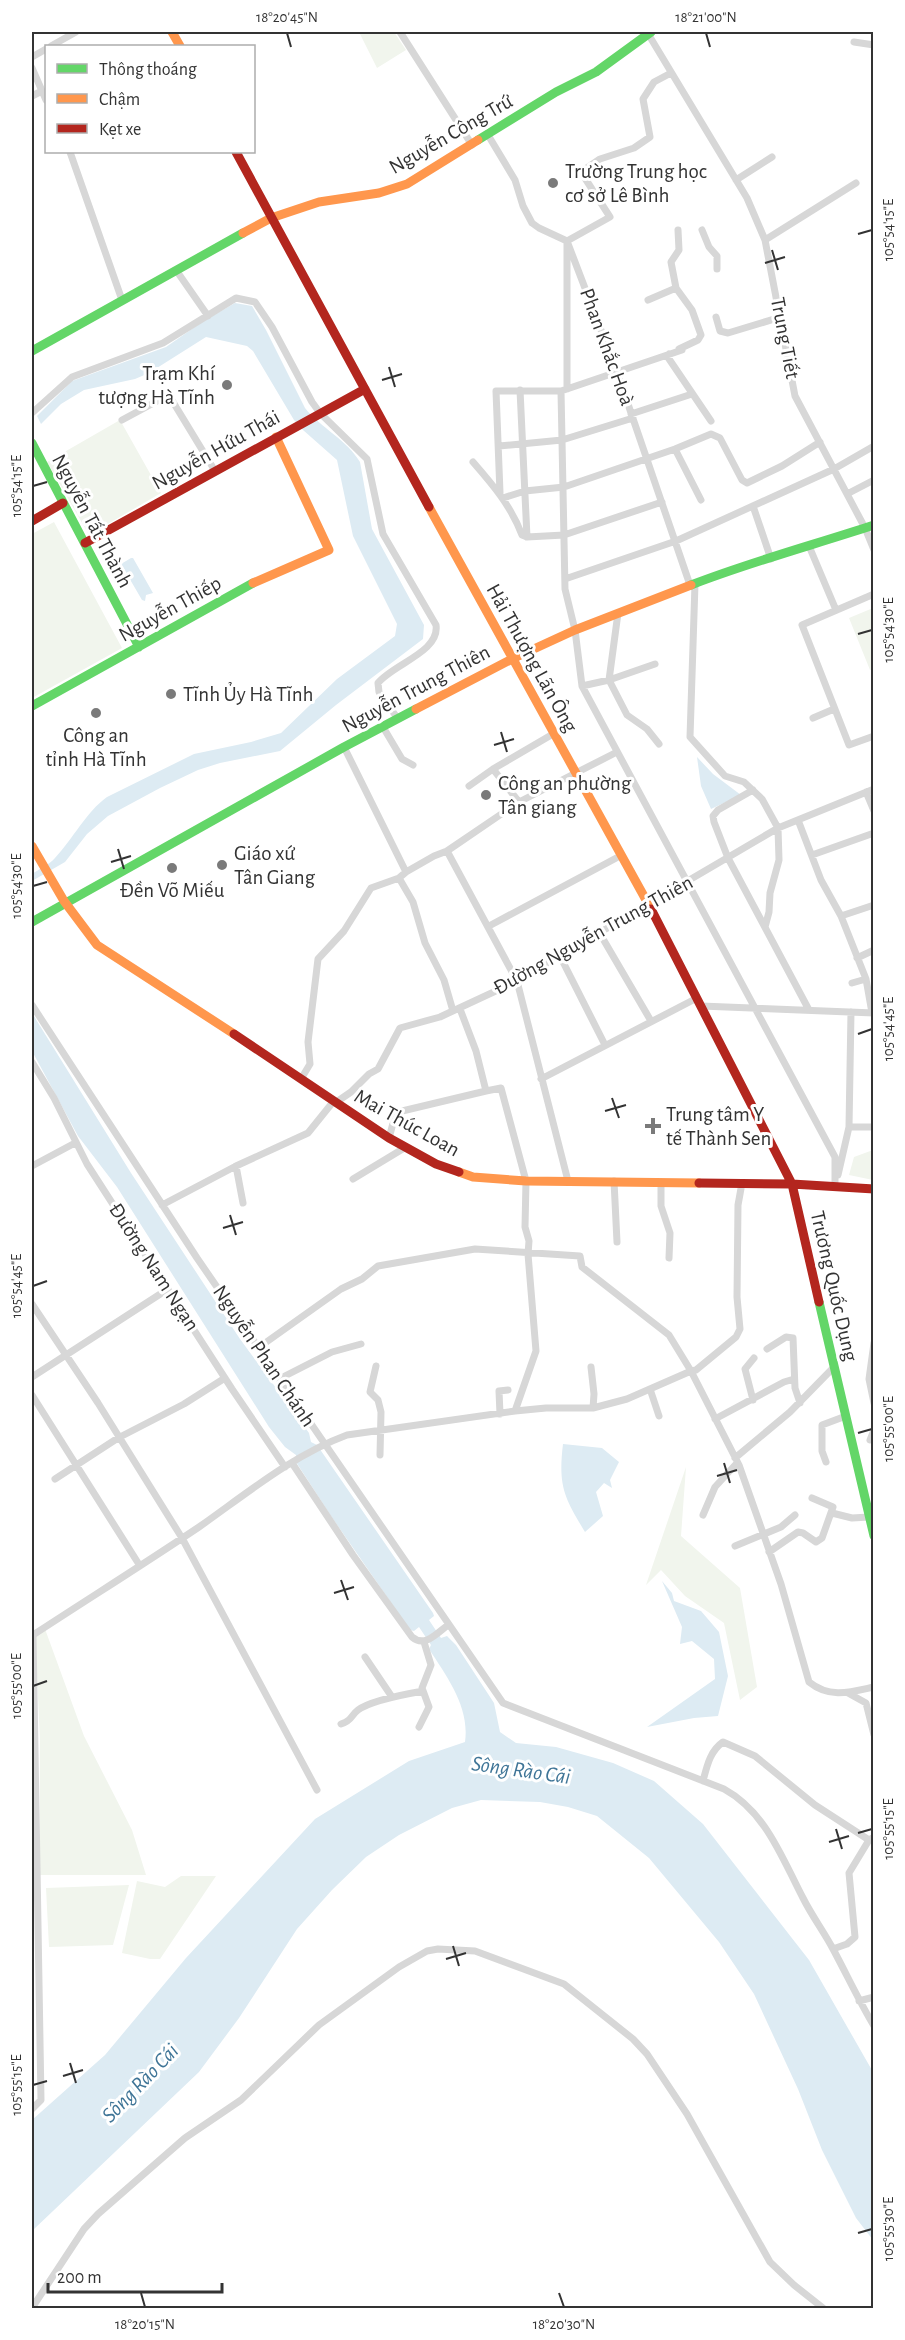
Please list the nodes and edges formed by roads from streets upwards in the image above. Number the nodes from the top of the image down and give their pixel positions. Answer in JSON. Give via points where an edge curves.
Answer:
{"nodes":[{"id":1,"x":76,"y":32,"type":"edge"},
{"id":2,"x":400,"y":32,"type":"edge"},
{"id":3,"x":649,"y":32,"type":"edge"},
{"id":4,"x":854,"y":42,"type":"dead end"},
{"id":5,"x":53,"y":45,"type":"edge"},
{"id":6,"x":873,"y":45,"type":"edge"},
{"id":7,"x":32,"y":68,"type":"edge"},
{"id":8,"x":671,"y":73,"type":"junction"},
{"id":9,"x":42,"y":90,"type":"junction"},
{"id":10,"x":32,"y":96,"type":"edge"},
{"id":11,"x":45,"y":98,"type":"edge"},
{"id":12,"x":488,"y":135,"type":"junction"},
{"id":13,"x":472,"y":145,"type":"junction"},
{"id":14,"x":70,"y":153,"type":"edge"},
{"id":15,"x":237,"y":153,"type":"edge"},
{"id":16,"x":772,"y":157,"type":"dead end"},
{"id":17,"x":736,"y":180,"type":"junction"},
{"id":18,"x":856,"y":183,"type":"dead end"},
{"id":19,"x":271,"y":218,"type":"junction"},
{"id":20,"x":678,"y":230,"type":"dead end"},
{"id":21,"x":702,"y":230,"type":"dead end"},
{"id":22,"x":765,"y":240,"type":"junction"},
{"id":23,"x":567,"y":241,"type":"junction"},
{"id":24,"x":717,"y":269,"type":"dead end"},
{"id":25,"x":176,"y":270,"type":"junction"},
{"id":26,"x":676,"y":288,"type":"junction"},
{"id":27,"x":122,"y":300,"type":"junction"},
{"id":28,"x":648,"y":300,"type":"dead end"},
{"id":29,"x":208,"y":316,"type":"junction"},
{"id":30,"x":716,"y":317,"type":"dead end"},
{"id":31,"x":781,"y":317,"type":"junction"},
{"id":32,"x":682,"y":350,"type":"dead end"},
{"id":33,"x":32,"y":351,"type":"edge"},
{"id":34,"x":667,"y":356,"type":"junction"},
{"id":35,"x":617,"y":372,"type":"junction"},
{"id":36,"x":365,"y":388,"type":"junction"},
{"id":37,"x":520,"y":390,"type":"junction"},
{"id":38,"x":564,"y":390,"type":"junction"},
{"id":39,"x":692,"y":393,"type":"junction"},
{"id":40,"x":32,"y":413,"type":"edge"},
{"id":41,"x":318,"y":414,"type":"junction"},
{"id":42,"x":632,"y":416,"type":"junction"},
{"id":43,"x":122,"y":420,"type":"dead end"},
{"id":44,"x":711,"y":421,"type":"dead end"},
{"id":45,"x":276,"y":437,"type":"junction"},
{"id":46,"x":562,"y":440,"type":"junction"},
{"id":47,"x":523,"y":442,"type":"junction"},
{"id":48,"x":820,"y":442,"type":"junction"},
{"id":49,"x":32,"y":443,"type":"edge"},
{"id":50,"x":499,"y":446,"type":"junction"},
{"id":51,"x":873,"y":446,"type":"edge"},
{"id":52,"x":675,"y":449,"type":"junction"},
{"id":53,"x":647,"y":459,"type":"junction"},
{"id":54,"x":473,"y":462,"type":"dead end"},
{"id":55,"x":834,"y":469,"type":"junction"},
{"id":56,"x":215,"y":471,"type":"junction"},
{"id":57,"x":873,"y":480,"type":"edge"},
{"id":58,"x":564,"y":487,"type":"junction"},
{"id":59,"x":525,"y":491,"type":"junction"},
{"id":60,"x":501,"y":495,"type":"junction"},
{"id":61,"x":847,"y":495,"type":"junction"},
{"id":62,"x":701,"y":500,"type":"dead end"},
{"id":63,"x":662,"y":502,"type":"junction"},
{"id":64,"x":63,"y":503,"type":"junction"},
{"id":65,"x":753,"y":506,"type":"junction"},
{"id":66,"x":32,"y":521,"type":"edge"},
{"id":67,"x":869,"y":527,"type":"edge"},
{"id":68,"x":564,"y":535,"type":"junction"},
{"id":69,"x":527,"y":537,"type":"junction"},
{"id":70,"x":676,"y":541,"type":"junction"},
{"id":71,"x":85,"y":543,"type":"junction"},
{"id":72,"x":809,"y":546,"type":"junction"},
{"id":73,"x":873,"y":550,"type":"edge"},
{"id":74,"x":771,"y":559,"type":"junction"},
{"id":75,"x":565,"y":579,"type":"junction"},
{"id":76,"x":692,"y":585,"type":"junction"},
{"id":77,"x":873,"y":594,"type":"edge"},
{"id":78,"x":836,"y":610,"type":"junction"},
{"id":79,"x":618,"y":613,"type":"junction"},
{"id":80,"x":575,"y":630,"type":"junction"},
{"id":81,"x":139,"y":646,"type":"junction"},
{"id":82,"x":512,"y":659,"type":"junction"},
{"id":83,"x":655,"y":664,"type":"dead end"},
{"id":84,"x":609,"y":680,"type":"junction"},
{"id":85,"x":582,"y":686,"type":"junction"},
{"id":86,"x":32,"y":706,"type":"edge"},
{"id":87,"x":834,"y":709,"type":"junction"},
{"id":88,"x":813,"y":718,"type":"dead end"},
{"id":89,"x":398,"y":720,"type":"junction"},
{"id":90,"x":384,"y":727,"type":"junction"},
{"id":91,"x":553,"y":734,"type":"junction"},
{"id":92,"x":873,"y":736,"type":"edge"},
{"id":93,"x":659,"y":744,"type":"dead end"},
{"id":94,"x":344,"y":747,"type":"junction"},
{"id":95,"x":617,"y":752,"type":"junction"},
{"id":96,"x":413,"y":765,"type":"dead end"},
{"id":97,"x":493,"y":769,"type":"junction"},
{"id":98,"x":575,"y":774,"type":"junction"},
{"id":99,"x":469,"y":786,"type":"dead end"},
{"id":100,"x":753,"y":790,"type":"junction"},
{"id":101,"x":870,"y":791,"type":"edge"},
{"id":102,"x":519,"y":802,"type":"junction"},
{"id":103,"x":873,"y":811,"type":"edge"},
{"id":104,"x":798,"y":820,"type":"junction"},
{"id":105,"x":778,"y":828,"type":"junction"},
{"id":106,"x":873,"y":833,"type":"edge"},
{"id":107,"x":32,"y":846,"type":"edge"},
{"id":108,"x":447,"y":851,"type":"junction"},
{"id":109,"x":812,"y":855,"type":"junction"},
{"id":110,"x":620,"y":856,"type":"junction"},
{"id":111,"x":728,"y":858,"type":"junction"},
{"id":112,"x":406,"y":872,"type":"junction"},
{"id":113,"x":399,"y":878,"type":"junction"},
{"id":114,"x":687,"y":882,"type":"junction"},
{"id":115,"x":64,"y":901,"type":"junction"},
{"id":116,"x":649,"y":905,"type":"junction"},
{"id":117,"x":873,"y":905,"type":"edge"},
{"id":118,"x":841,"y":916,"type":"junction"},
{"id":119,"x":32,"y":921,"type":"edge"},
{"id":120,"x":489,"y":926,"type":"junction"},
{"id":121,"x":765,"y":927,"type":"junction"},
{"id":122,"x":599,"y":932,"type":"junction"},
{"id":123,"x":873,"y":950,"type":"edge"},
{"id":124,"x":560,"y":956,"type":"junction"},
{"id":125,"x":857,"y":958,"type":"junction"},
{"id":126,"x":866,"y":979,"type":"junction"},
{"id":127,"x":517,"y":981,"type":"junction"},
{"id":128,"x":852,"y":983,"type":"dead end"},
{"id":129,"x":699,"y":1002,"type":"junction"},
{"id":130,"x":32,"y":1005,"type":"edge"},
{"id":131,"x":755,"y":1008,"type":"junction"},
{"id":132,"x":456,"y":1010,"type":"junction"},
{"id":133,"x":808,"y":1010,"type":"junction"},
{"id":134,"x":851,"y":1012,"type":"junction"},
{"id":135,"x":873,"y":1013,"type":"edge"},
{"id":136,"x":651,"y":1021,"type":"junction"},
{"id":137,"x":605,"y":1045,"type":"junction"},
{"id":138,"x":32,"y":1062,"type":"edge"},
{"id":139,"x":301,"y":1079,"type":"junction"},
{"id":140,"x":541,"y":1079,"type":"junction"},
{"id":141,"x":486,"y":1091,"type":"junction"},
{"id":142,"x":334,"y":1103,"type":"junction"},
{"id":143,"x":849,"y":1127,"type":"junction"},
{"id":144,"x":873,"y":1127,"type":"edge"},
{"id":145,"x":389,"y":1138,"type":"junction"},
{"id":146,"x":75,"y":1143,"type":"junction"},
{"id":147,"x":406,"y":1147,"type":"junction"},
{"id":148,"x":32,"y":1166,"type":"edge"},
{"id":149,"x":236,"y":1166,"type":"junction"},
{"id":150,"x":353,"y":1179,"type":"dead end"},
{"id":151,"x":568,"y":1180,"type":"junction"},
{"id":152,"x":526,"y":1181,"type":"junction"},
{"id":153,"x":614,"y":1181,"type":"junction"},
{"id":154,"x":661,"y":1182,"type":"junction"},
{"id":155,"x":742,"y":1183,"type":"junction"},
{"id":156,"x":792,"y":1184,"type":"junction"},
{"id":157,"x":836,"y":1186,"type":"junction"},
{"id":158,"x":873,"y":1190,"type":"edge"},
{"id":159,"x":243,"y":1203,"type":"dead end"},
{"id":160,"x":162,"y":1205,"type":"junction"},
{"id":161,"x":617,"y":1242,"type":"dead end"},
{"id":162,"x":528,"y":1254,"type":"junction"},
{"id":163,"x":669,"y":1258,"type":"dead end"},
{"id":164,"x":168,"y":1289,"type":"junction"},
{"id":165,"x":32,"y":1304,"type":"edge"},
{"id":166,"x":873,"y":1342,"type":"edge"},
{"id":167,"x":361,"y":1344,"type":"dead end"},
{"id":168,"x":258,"y":1348,"type":"junction"},
{"id":169,"x":768,"y":1349,"type":"dead end"},
{"id":170,"x":65,"y":1356,"type":"junction"},
{"id":171,"x":754,"y":1358,"type":"dead end"},
{"id":172,"x":872,"y":1361,"type":"edge"},
{"id":173,"x":376,"y":1366,"type":"dead end"},
{"id":174,"x":591,"y":1367,"type":"dead end"},
{"id":175,"x":834,"y":1367,"type":"junction"},
{"id":176,"x":691,"y":1371,"type":"junction"},
{"id":177,"x":32,"y":1377,"type":"edge"},
{"id":178,"x":225,"y":1378,"type":"junction"},
{"id":179,"x":279,"y":1379,"type":"junction"},
{"id":180,"x":794,"y":1379,"type":"junction"},
{"id":181,"x":650,"y":1389,"type":"junction"},
{"id":182,"x":508,"y":1390,"type":"dead end"},
{"id":183,"x":32,"y":1395,"type":"edge"},
{"id":184,"x":753,"y":1400,"type":"junction"},
{"id":185,"x":800,"y":1403,"type":"junction"},
{"id":186,"x":873,"y":1403,"type":"edge"},
{"id":187,"x":593,"y":1408,"type":"junction"},
{"id":188,"x":515,"y":1411,"type":"junction"},
{"id":189,"x":500,"y":1414,"type":"junction"},
{"id":190,"x":659,"y":1416,"type":"dead end"},
{"id":191,"x":846,"y":1416,"type":"junction"},
{"id":192,"x":715,"y":1419,"type":"junction"},
{"id":193,"x":873,"y":1430,"type":"edge"},
{"id":194,"x":381,"y":1431,"type":"junction"},
{"id":195,"x":118,"y":1438,"type":"junction"},
{"id":196,"x":870,"y":1440,"type":"dead end"},
{"id":197,"x":322,"y":1446,"type":"junction"},
{"id":198,"x":380,"y":1455,"type":"dead end"},
{"id":199,"x":736,"y":1460,"type":"junction"},
{"id":200,"x":826,"y":1462,"type":"dead end"},
{"id":201,"x":76,"y":1464,"type":"junction"},
{"id":202,"x":291,"y":1464,"type":"junction"},
{"id":203,"x":55,"y":1479,"type":"dead end"},
{"id":204,"x":813,"y":1497,"type":"dead end"},
{"id":205,"x":869,"y":1501,"type":"edge"},
{"id":206,"x":832,"y":1513,"type":"junction"},
{"id":207,"x":703,"y":1515,"type":"dead end"},
{"id":208,"x":795,"y":1515,"type":"dead end"},
{"id":209,"x":869,"y":1517,"type":"junction"},
{"id":210,"x":762,"y":1534,"type":"junction"},
{"id":211,"x":873,"y":1536,"type":"edge"},
{"id":212,"x":182,"y":1538,"type":"junction"},
{"id":213,"x":735,"y":1546,"type":"dead end"},
{"id":214,"x":769,"y":1552,"type":"junction"},
{"id":215,"x":140,"y":1566,"type":"junction"},
{"id":216,"x":445,"y":1628,"type":"junction"},
{"id":217,"x":32,"y":1635,"type":"edge"},
{"id":218,"x":425,"y":1641,"type":"junction"},
{"id":219,"x":365,"y":1657,"type":"dead end"},
{"id":220,"x":873,"y":1687,"type":"edge"},
{"id":221,"x":423,"y":1691,"type":"junction"},
{"id":222,"x":848,"y":1693,"type":"junction"},
{"id":223,"x":392,"y":1697,"type":"junction"},
{"id":224,"x":341,"y":1724,"type":"dead end"},
{"id":225,"x":419,"y":1727,"type":"dead end"},
{"id":226,"x":873,"y":1735,"type":"edge"},
{"id":227,"x":703,"y":1780,"type":"junction"},
{"id":228,"x":317,"y":1790,"type":"dead end"},
{"id":229,"x":871,"y":1839,"type":"edge"},
{"id":230,"x":833,"y":1950,"type":"junction"},
{"id":231,"x":873,"y":1997,"type":"edge"},
{"id":232,"x":860,"y":2001,"type":"junction"},
{"id":233,"x":35,"y":2016,"type":"edge"},
{"id":234,"x":873,"y":2026,"type":"edge"},
{"id":235,"x":32,"y":2109,"type":"edge"},
{"id":236,"x":32,"y":2308,"type":"edge"},
{"id":237,"x":823,"y":2308,"type":"edge"}],
"edges":[{"from":1,"to":5,"type":"street"},
{"from":2,"to":13,"type":"street"},
{"from":3,"to":8,"type":"street","name":"Trung Tiết"},
{"from":3,"to":12,"type":"street","name":"Nguyễn Công Trứ","via":[[596,72]]},
{"from":4,"to":6,"type":"street"},
{"from":7,"to":9,"type":"street"},
{"from":8,"to":17,"type":"street","name":"Trung Tiết"},
{"from":8,"to":23,"type":"street","via":[[654,82],[643,99],[650,137],[581,172],[610,217]]},
{"from":9,"to":10,"type":"street"},
{"from":9,"to":11,"type":"street"},
{"from":12,"to":13,"type":"street","name":"Nguyễn Công Trứ"},
{"from":12,"to":23,"type":"street","via":[[516,180],[532,222]]},
{"from":13,"to":19,"type":"street","name":"Nguyễn Công Trứ","via":[[397,188],[319,202]]},
{"from":14,"to":27,"type":"street"},
{"from":15,"to":19,"type":"street","name":"Hải Thượng Lãn Ông"},
{"from":16,"to":17,"type":"street"},
{"from":17,"to":22,"type":"street","name":"Trung Tiết"},
{"from":18,"to":22,"type":"street"},
{"from":19,"to":25,"type":"street","name":"Nguyễn Công Trứ"},
{"from":19,"to":36,"type":"street","name":"Hải Thượng Lãn Ông"},
{"from":20,"to":26,"type":"street","via":[[679,249],[671,262]]},
{"from":21,"to":24,"type":"street","via":[[717,256]]},
{"from":22,"to":31,"type":"street","name":"Trung Tiết"},
{"from":23,"to":35,"type":"street","name":"Phan Khắc Hoà"},
{"from":23,"to":38,"type":"street"},
{"from":25,"to":27,"type":"street","name":"Nguyễn Công Trứ"},
{"from":25,"to":29,"type":"street"},
{"from":26,"to":28,"type":"street"},
{"from":26,"to":34,"type":"street","via":[[692,310],[701,335]]},
{"from":27,"to":33,"type":"street","name":"Nguyễn Công Trứ"},
{"from":29,"to":40,"type":"street","via":[[163,343],[72,377]]},
{"from":29,"to":41,"type":"street","via":[[236,298],[255,302]]},
{"from":30,"to":31,"type":"street","via":[[720,331],[728,333]]},
{"from":31,"to":48,"type":"street","name":"Trung Tiết","via":[[795,396]]},
{"from":32,"to":34,"type":"street"},
{"from":34,"to":35,"type":"street"},
{"from":34,"to":39,"type":"street"},
{"from":35,"to":38,"type":"street"},
{"from":35,"to":42,"type":"street","name":"Phan Khắc Hoà"},
{"from":36,"to":41,"type":"street","name":"Nguyễn Hứu Thái"},
{"from":36,"to":82,"type":"street","name":"Hải Thượng Lãn Ông"},
{"from":37,"to":38,"type":"street"},
{"from":37,"to":47,"type":"street"},
{"from":37,"to":50,"type":"street","via":[[496,391]]},
{"from":38,"to":46,"type":"street"},
{"from":39,"to":42,"type":"street"},
{"from":39,"to":44,"type":"street"},
{"from":41,"to":45,"type":"street","name":"Nguyễn Hứu Thái"},
{"from":41,"to":89,"type":"street","via":[[367,459],[383,534],[437,627],[431,644],[378,683],[379,692]]},
{"from":42,"to":46,"type":"street"},
{"from":42,"to":53,"type":"street","name":"Phan Khắc Hoà"},
{"from":43,"to":56,"type":"street","via":[[171,397]]},
{"from":45,"to":56,"type":"street","name":"Nguyễn Hứu Thái"},
{"from":45,"to":81,"type":"street","name":"Nguyễn Thiếp","via":[[329,550],[261,579]]},
{"from":46,"to":47,"type":"street"},
{"from":46,"to":58,"type":"street"},
{"from":47,"to":50,"type":"street"},
{"from":47,"to":59,"type":"street"},
{"from":48,"to":52,"type":"street","via":[[746,483],[716,435]]},
{"from":48,"to":55,"type":"street","name":"Trung Tiết"},
{"from":49,"to":64,"type":"street","name":"Nguyễn Tất Thành"},
{"from":50,"to":60,"type":"street"},
{"from":51,"to":55,"type":"street"},
{"from":52,"to":53,"type":"street"},
{"from":52,"to":62,"type":"street"},
{"from":53,"to":58,"type":"street"},
{"from":53,"to":63,"type":"street","name":"Phan Khắc Hoà"},
{"from":54,"to":60,"type":"street"},
{"from":55,"to":61,"type":"street","name":"Trung Tiết"},
{"from":55,"to":65,"type":"street"},
{"from":56,"to":71,"type":"street","name":"Nguyễn Hứu Thái"},
{"from":57,"to":61,"type":"street"},
{"from":58,"to":59,"type":"street"},
{"from":58,"to":68,"type":"street"},
{"from":59,"to":60,"type":"street"},
{"from":59,"to":69,"type":"street"},
{"from":60,"to":69,"type":"street","via":[[515,515],[522,535]]},
{"from":61,"to":67,"type":"street","name":"Trung Tiết"},
{"from":63,"to":68,"type":"street"},
{"from":63,"to":70,"type":"street","name":"Phan Khắc Hoà"},
{"from":64,"to":66,"type":"street"},
{"from":64,"to":71,"type":"street","name":"Nguyễn Tất Thành"},
{"from":65,"to":70,"type":"street"},
{"from":65,"to":74,"type":"street"},
{"from":67,"to":72,"type":"street","name":"Nguyễn Trung Thiên"},
{"from":67,"to":73,"type":"street","name":"Trung Tiết"},
{"from":68,"to":69,"type":"street"},
{"from":68,"to":75,"type":"street"},
{"from":70,"to":75,"type":"street"},
{"from":70,"to":76,"type":"street","name":"Phan Khắc Hoà"},
{"from":71,"to":81,"type":"street","name":"Nguyễn Tất Thành"},
{"from":72,"to":74,"type":"street","name":"Nguyễn Trung Thiên"},
{"from":72,"to":78,"type":"street"},
{"from":74,"to":76,"type":"street","name":"Nguyễn Trung Thiên"},
{"from":75,"to":80,"type":"street"},
{"from":76,"to":79,"type":"street","name":"Nguyễn Trung Thiên"},
{"from":76,"to":100,"type":"street","name":"Phan Khắc Hoà","via":[[690,737],[725,776],[744,782]]},
{"from":77,"to":78,"type":"street"},
{"from":78,"to":87,"type":"street","via":[[802,625]]},
{"from":79,"to":80,"type":"street","name":"Nguyễn Trung Thiên"},
{"from":79,"to":84,"type":"street"},
{"from":80,"to":82,"type":"street","name":"Nguyễn Trung Thiên"},
{"from":80,"to":85,"type":"street"},
{"from":81,"to":86,"type":"street","name":"Nguyễn Thiếp"},
{"from":82,"to":89,"type":"street","name":"Nguyễn Trung Thiên"},
{"from":82,"to":91,"type":"street","name":"Hải Thượng Lãn Ông"},
{"from":83,"to":84,"type":"street"},
{"from":84,"to":85,"type":"street"},
{"from":84,"to":93,"type":"street","via":[[625,713]]},
{"from":85,"to":95,"type":"street"},
{"from":87,"to":88,"type":"street"},
{"from":87,"to":92,"type":"street","via":[[849,746]]},
{"from":89,"to":90,"type":"street","name":"Nguyễn Trung Thiên"},
{"from":90,"to":94,"type":"street","name":"Nguyễn Trung Thiên"},
{"from":90,"to":96,"type":"street","via":[[402,759]]},
{"from":91,"to":97,"type":"street"},
{"from":91,"to":98,"type":"street","name":"Hải Thượng Lãn Ông"},
{"from":94,"to":112,"type":"street"},
{"from":94,"to":115,"type":"street","name":"Nguyễn Trung Thiên"},
{"from":95,"to":98,"type":"street"},
{"from":95,"to":114,"type":"street"},
{"from":97,"to":99,"type":"street"},
{"from":97,"to":102,"type":"street"},
{"from":98,"to":102,"type":"street"},
{"from":98,"to":110,"type":"street","name":"Hải Thượng Lãn Ông"},
{"from":100,"to":105,"type":"street"},
{"from":100,"to":111,"type":"street","via":[[713,816]]},
{"from":101,"to":103,"type":"street"},
{"from":101,"to":104,"type":"street","name":"Đường Nguyễn Trung Thiên"},
{"from":102,"to":108,"type":"street"},
{"from":104,"to":105,"type":"street","name":"Đường Nguyễn Trung Thiên"},
{"from":104,"to":109,"type":"street"},
{"from":105,"to":111,"type":"street","name":"Đường Nguyễn Trung Thiên"},
{"from":105,"to":121,"type":"street","via":[[779,860]]},
{"from":106,"to":109,"type":"street"},
{"from":107,"to":115,"type":"street","name":"Mai Thúc Loan"},
{"from":108,"to":112,"type":"street"},
{"from":108,"to":120,"type":"street"},
{"from":109,"to":118,"type":"street"},
{"from":110,"to":116,"type":"street","name":"Hải Thượng Lãn Ông"},
{"from":110,"to":120,"type":"street"},
{"from":111,"to":114,"type":"street","name":"Đường Nguyễn Trung Thiên"},
{"from":111,"to":121,"type":"street"},
{"from":112,"to":113,"type":"street"},
{"from":113,"to":132,"type":"street","via":[[414,902],[425,943]]},
{"from":113,"to":139,"type":"street","via":[[371,888],[344,931],[318,958],[308,1042],[310,1064]]},
{"from":114,"to":116,"type":"street","name":"Đường Nguyễn Trung Thiên"},
{"from":114,"to":131,"type":"street"},
{"from":115,"to":119,"type":"street","name":"Nguyễn Trung Thiên"},
{"from":115,"to":139,"type":"street","name":"Mai Thúc Loan","via":[[97,945]]},
{"from":116,"to":122,"type":"street","name":"Đường Nguyễn Trung Thiên"},
{"from":116,"to":129,"type":"street","name":"Hải Thượng Lãn Ông"},
{"from":117,"to":118,"type":"street"},
{"from":118,"to":125,"type":"street"},
{"from":120,"to":127,"type":"street"},
{"from":121,"to":133,"type":"street"},
{"from":122,"to":124,"type":"street","name":"Đường Nguyễn Trung Thiên"},
{"from":122,"to":136,"type":"street"},
{"from":123,"to":125,"type":"street"},
{"from":124,"to":127,"type":"street","name":"Đường Nguyễn Trung Thiên"},
{"from":124,"to":137,"type":"street"},
{"from":125,"to":126,"type":"street"},
{"from":126,"to":128,"type":"street"},
{"from":126,"to":135,"type":"street"},
{"from":127,"to":132,"type":"street","name":"Đường Nguyễn Trung Thiên"},
{"from":127,"to":140,"type":"street"},
{"from":129,"to":131,"type":"street"},
{"from":129,"to":136,"type":"street"},
{"from":129,"to":156,"type":"street","name":"Hải Thượng Lãn Ông"},
{"from":130,"to":160,"type":"street","name":"Nguyễn Phan Chánh"},
{"from":131,"to":133,"type":"street"},
{"from":131,"to":157,"type":"street","via":[[835,1157]]},
{"from":132,"to":141,"type":"street","via":[[477,1052]]},
{"from":132,"to":142,"type":"street","name":"Đường Nguyễn Trung Thiên","via":[[400,1028],[378,1070]]},
{"from":133,"to":134,"type":"street"},
{"from":134,"to":135,"type":"street"},
{"from":134,"to":143,"type":"street"},
{"from":136,"to":137,"type":"street"},
{"from":137,"to":140,"type":"street"},
{"from":138,"to":146,"type":"street","name":"Đường Nam Ngạn"},
{"from":139,"to":142,"type":"street","name":"Mai Thúc Loan"},
{"from":140,"to":151,"type":"street"},
{"from":141,"to":145,"type":"street","via":[[398,1112]]},
{"from":141,"to":152,"type":"street","via":[[501,1088]]},
{"from":142,"to":145,"type":"street","name":"Mai Thúc Loan"},
{"from":142,"to":149,"type":"street","name":"Đường Nguyễn Trung Thiên","via":[[308,1133]]},
{"from":143,"to":144,"type":"street"},
{"from":143,"to":157,"type":"street"},
{"from":145,"to":147,"type":"street","name":"Mai Thúc Loan"},
{"from":146,"to":148,"type":"street"},
{"from":146,"to":164,"type":"street","name":"Đường Nam Ngạn"},
{"from":147,"to":150,"type":"street"},
{"from":147,"to":152,"type":"street","name":"Mai Thúc Loan","via":[[436,1164],[473,1177]]},
{"from":149,"to":159,"type":"street"},
{"from":149,"to":160,"type":"street","name":"Đường Nguyễn Trung Thiên"},
{"from":151,"to":152,"type":"street","name":"Mai Thúc Loan"},
{"from":151,"to":153,"type":"street","name":"Mai Thúc Loan"},
{"from":152,"to":162,"type":"street"},
{"from":153,"to":154,"type":"street","name":"Mai Thúc Loan"},
{"from":153,"to":161,"type":"street"},
{"from":154,"to":155,"type":"street","name":"Mai Thúc Loan"},
{"from":154,"to":163,"type":"street","via":[[661,1206],[670,1233]]},
{"from":155,"to":156,"type":"street","name":"Mai Thúc Loan"},
{"from":155,"to":176,"type":"street","via":[[738,1205],[740,1329],[720,1352]]},
{"from":156,"to":157,"type":"street","name":"Mai Thúc Loan"},
{"from":156,"to":175,"type":"street","name":"Trương Quốc Dụng"},
{"from":157,"to":158,"type":"street","name":"Mai Thúc Loan"},
{"from":160,"to":168,"type":"street","name":"Nguyễn Phan Chánh"},
{"from":162,"to":168,"type":"street","via":[[475,1250],[378,1266]]},
{"from":162,"to":176,"type":"street","via":[[580,1256],[582,1267],[669,1335]]},
{"from":162,"to":188,"type":"street","via":[[536,1351]]},
{"from":164,"to":170,"type":"street"},
{"from":164,"to":178,"type":"street","name":"Đường Nam Ngạn"},
{"from":165,"to":170,"type":"street"},
{"from":166,"to":172,"type":"street"},
{"from":167,"to":179,"type":"street","via":[[332,1352]]},
{"from":168,"to":179,"type":"street","name":"Nguyễn Phan Chánh"},
{"from":169,"to":180,"type":"street","via":[[786,1337],[793,1338]]},
{"from":170,"to":177,"type":"street"},
{"from":170,"to":195,"type":"street"},
{"from":171,"to":184,"type":"street","via":[[745,1369]]},
{"from":172,"to":186,"type":"street","via":[[869,1387]]},
{"from":173,"to":194,"type":"street","via":[[370,1392],[380,1403]]},
{"from":174,"to":187,"type":"street"},
{"from":175,"to":185,"type":"street"},
{"from":175,"to":191,"type":"street","name":"Trương Quốc Dụng"},
{"from":176,"to":181,"type":"street"},
{"from":176,"to":192,"type":"street"},
{"from":178,"to":195,"type":"street"},
{"from":178,"to":202,"type":"street","name":"Đường Nam Ngạn"},
{"from":179,"to":197,"type":"street","name":"Nguyễn Phan Chánh"},
{"from":180,"to":184,"type":"street"},
{"from":180,"to":185,"type":"street"},
{"from":181,"to":187,"type":"street"},
{"from":181,"to":190,"type":"street"},
{"from":182,"to":189,"type":"street","via":[[499,1391]]},
{"from":183,"to":201,"type":"street"},
{"from":184,"to":192,"type":"street"},
{"from":185,"to":199,"type":"street"},
{"from":187,"to":188,"type":"street"},
{"from":188,"to":189,"type":"street"},
{"from":189,"to":194,"type":"street"},
{"from":191,"to":200,"type":"street","via":[[822,1425]]},
{"from":191,"to":205,"type":"street","name":"Trương Quốc Dụng"},
{"from":192,"to":199,"type":"street"},
{"from":193,"to":196,"type":"street"},
{"from":194,"to":197,"type":"street","via":[[347,1435]]},
{"from":194,"to":198,"type":"street"},
{"from":195,"to":201,"type":"street"},
{"from":195,"to":212,"type":"street"},
{"from":197,"to":202,"type":"street"},
{"from":197,"to":216,"type":"street","name":"Nguyễn Phan Chánh"},
{"from":199,"to":207,"type":"street","via":[[715,1486]]},
{"from":199,"to":210,"type":"street"},
{"from":201,"to":203,"type":"street"},
{"from":201,"to":215,"type":"street"},
{"from":202,"to":212,"type":"street"},
{"from":202,"to":218,"type":"street","name":"Đường Nam Ngạn","via":[[412,1637]]},
{"from":204,"to":206,"type":"street","via":[[831,1505]]},
{"from":205,"to":209,"type":"street","name":"Trương Quốc Dụng"},
{"from":206,"to":209,"type":"street"},
{"from":206,"to":214,"type":"street","via":[[820,1540],[798,1532]]},
{"from":208,"to":210,"type":"street","via":[[781,1527]]},
{"from":209,"to":211,"type":"street","name":"Trương Quốc Dụng"},
{"from":210,"to":213,"type":"street"},
{"from":210,"to":214,"type":"street"},
{"from":212,"to":215,"type":"street"},
{"from":212,"to":228,"type":"street"},
{"from":214,"to":222,"type":"street","via":[[809,1682],[840,1695]]},
{"from":215,"to":217,"type":"street"},
{"from":216,"to":218,"type":"street"},
{"from":216,"to":227,"type":"street","name":"Nguyễn Phan Chánh","via":[[503,1702]]},
{"from":217,"to":233,"type":"street"},
{"from":218,"to":221,"type":"street","via":[[431,1665]]},
{"from":219,"to":223,"type":"street"},
{"from":220,"to":222,"type":"street"},
{"from":221,"to":223,"type":"street"},
{"from":221,"to":225,"type":"street","via":[[429,1707]]},
{"from":222,"to":226,"type":"street","via":[[866,1703]]},
{"from":223,"to":224,"type":"street","via":[[358,1710],[350,1721]]},
{"from":227,"to":229,"type":"street","via":[[711,1755],[723,1742],[755,1756],[814,1805]]},
{"from":227,"to":230,"type":"street","via":[[741,1798],[755,1812]]},
{"from":229,"to":230,"type":"street","via":[[849,1873],[855,1937]]},
{"from":230,"to":232,"type":"street"},
{"from":231,"to":232,"type":"street"},
{"from":232,"to":234,"type":"street"},
{"from":233,"to":235,"type":"street","via":[[41,2100]]},
{"from":236,"to":237,"type":"street","via":[[98,2214],[185,2138],[241,2100],[319,2025],[399,1967],[438,1949],[475,1952],[564,1984],[633,2039],[687,2114],[770,2262]]}]}
